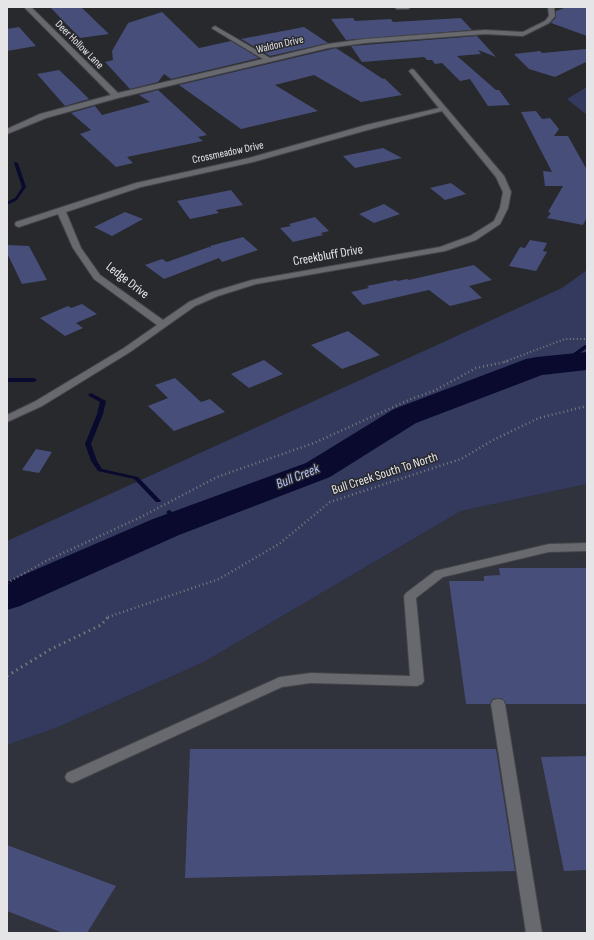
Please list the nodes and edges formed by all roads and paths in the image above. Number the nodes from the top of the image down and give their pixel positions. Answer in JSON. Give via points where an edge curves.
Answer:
{"nodes":[{"id":1,"x":27,"y":7,"type":"edge"},
{"id":2,"x":397,"y":7,"type":"edge"},
{"id":3,"x":403,"y":7,"type":"edge"},
{"id":4,"x":408,"y":7,"type":"edge"},
{"id":5,"x":551,"y":7,"type":"edge"},
{"id":6,"x":215,"y":28,"type":"dead end"},
{"id":7,"x":268,"y":59,"type":"junction"},
{"id":8,"x":412,"y":70,"type":"dead end"},
{"id":9,"x":116,"y":96,"type":"junction"},
{"id":10,"x":443,"y":109,"type":"junction"},
{"id":11,"x":7,"y":132,"type":"edge"},
{"id":12,"x":60,"y":210,"type":"junction"},
{"id":13,"x":19,"y":224,"type":"dead end"},
{"id":14,"x":162,"y":324,"type":"junction"},
{"id":15,"x":587,"y":339,"type":"edge"},
{"id":16,"x":587,"y":406,"type":"edge"},
{"id":17,"x":7,"y":419,"type":"edge"},
{"id":18,"x":587,"y":547,"type":"edge"},
{"id":19,"x":7,"y":583,"type":"edge"},
{"id":20,"x":7,"y":676,"type":"edge"},
{"id":21,"x":498,"y":704,"type":"dead end"},
{"id":22,"x":72,"y":777,"type":"dead end"},
{"id":23,"x":534,"y":933,"type":"edge"}],
"edges":[{"from":1,"to":9,"type":"street","name":"Deer Hollow Lane"},
{"from":2,"to":3,"type":"street"},
{"from":3,"to":4,"type":"street"},
{"from":5,"to":7,"type":"street","name":"Waldon Drive","via":[[552,16],[547,22],[523,34],[485,32],[365,41]]},
{"from":6,"to":7,"type":"street"},
{"from":7,"to":9,"type":"street","name":"Waldon Drive"},
{"from":8,"to":10,"type":"street","name":"Creekbluff Drive"},
{"from":9,"to":11,"type":"street","name":"Waldon Drive","via":[[43,116]]},
{"from":10,"to":12,"type":"street","name":"Crossmeadow Drive","via":[[250,160],[139,185]]},
{"from":10,"to":14,"type":"street","name":"Creekbluff Drive","via":[[500,176],[507,192],[504,208],[497,222],[473,238],[442,249],[233,288],[192,304]]},
{"from":12,"to":13,"type":"street","name":"Crossmeadow Drive"},
{"from":12,"to":14,"type":"street","name":"Ledge Drive","via":[[77,248],[97,277]]},
{"from":14,"to":17,"type":"street","name":"Creekbluff Drive","via":[[127,350],[38,404]]},
{"from":15,"to":19,"type":"path","via":[[565,339],[511,360],[476,368],[436,390],[314,443],[217,477],[141,517],[46,561]]},
{"from":16,"to":20,"type":"path","name":"Bull Creek South To North","via":[[539,418],[461,459],[330,502],[279,544],[220,579],[108,617],[101,625],[51,649]]},
{"from":18,"to":22,"type":"street","via":[[549,548],[440,574],[410,596],[417,681],[311,678],[280,682]]},
{"from":21,"to":23,"type":"street"}]}
